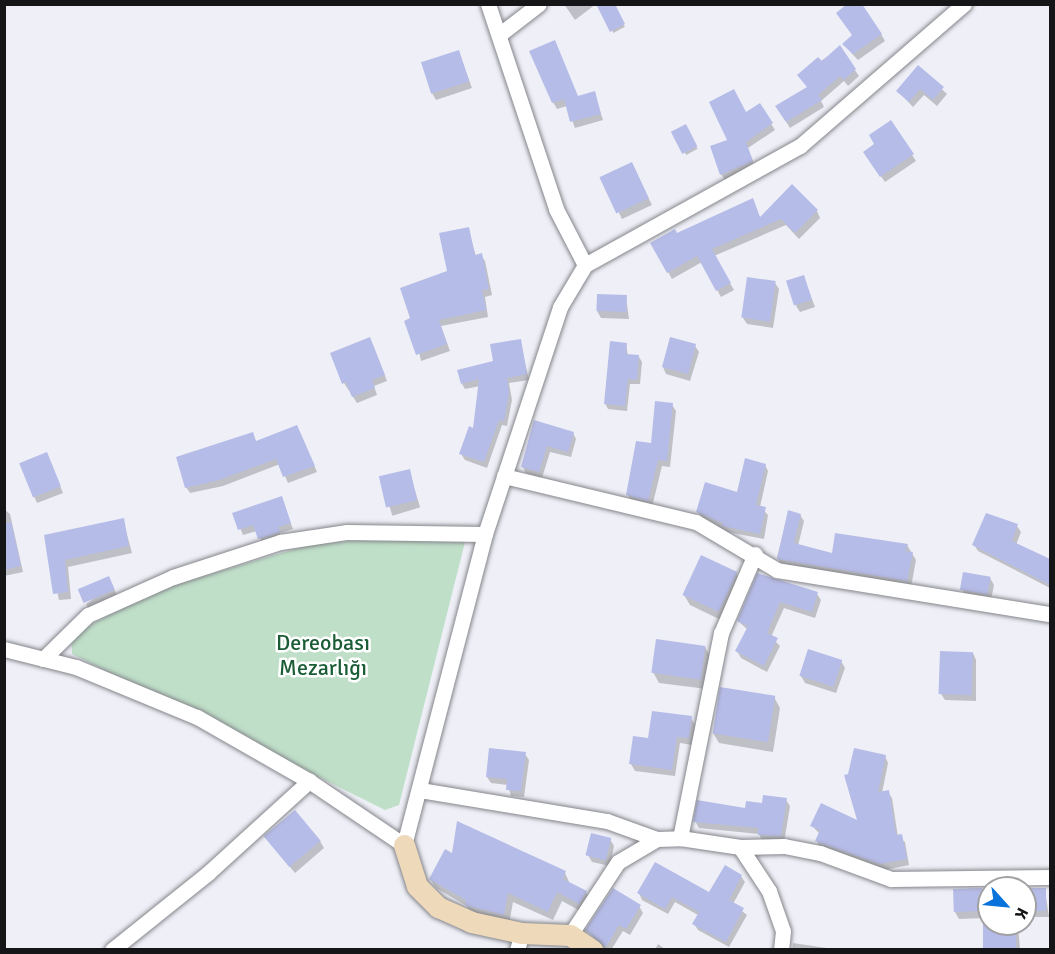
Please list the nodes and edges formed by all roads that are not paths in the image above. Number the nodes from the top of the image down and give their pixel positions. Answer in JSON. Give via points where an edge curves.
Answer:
{"nodes":[{"id":1,"x":488,"y":4,"type":"edge"},
{"id":2,"x":539,"y":4,"type":"edge"},
{"id":3,"x":964,"y":4,"type":"edge"},
{"id":4,"x":500,"y":34,"type":"junction"},
{"id":5,"x":585,"y":265,"type":"junction"},
{"id":6,"x":504,"y":476,"type":"junction"},
{"id":7,"x":485,"y":534,"type":"junction"},
{"id":8,"x":755,"y":554,"type":"junction"},
{"id":9,"x":1050,"y":614,"type":"edge"},
{"id":10,"x":4,"y":649,"type":"edge"},
{"id":11,"x":42,"y":660,"type":"junction"},
{"id":12,"x":309,"y":781,"type":"junction"},
{"id":13,"x":420,"y":790,"type":"junction"},
{"id":14,"x":680,"y":838,"type":"junction"},
{"id":15,"x":657,"y":839,"type":"junction"},
{"id":16,"x":404,"y":845,"type":"junction"},
{"id":17,"x":740,"y":848,"type":"junction"},
{"id":18,"x":1050,"y":877,"type":"edge"},
{"id":19,"x":570,"y":935,"type":"junction"},
{"id":20,"x":520,"y":941,"type":"edge"},
{"id":21,"x":112,"y":950,"type":"edge"},
{"id":22,"x":592,"y":950,"type":"edge"},
{"id":23,"x":781,"y":950,"type":"edge"}],
"edges":[{"from":1,"to":4,"type":"street"},
{"from":2,"to":4,"type":"street"},
{"from":3,"to":5,"type":"street","via":[[800,146]]},
{"from":4,"to":5,"type":"street","via":[[556,209]]},
{"from":5,"to":6,"type":"street","via":[[560,307]]},
{"from":6,"to":7,"type":"street"},
{"from":6,"to":8,"type":"street","via":[[696,522]]},
{"from":7,"to":11,"type":"street","via":[[347,532],[280,542],[173,577],[88,615]]},
{"from":7,"to":13,"type":"street"},
{"from":8,"to":9,"type":"street","via":[[777,570]]},
{"from":8,"to":14,"type":"street","via":[[722,633]]},
{"from":10,"to":11,"type":"street"},
{"from":11,"to":12,"type":"street","via":[[76,667],[197,717]]},
{"from":12,"to":16,"type":"street"},
{"from":12,"to":21,"type":"street","via":[[208,873]]},
{"from":13,"to":15,"type":"street","via":[[607,821]]},
{"from":13,"to":16,"type":"street"},
{"from":14,"to":15,"type":"street"},
{"from":14,"to":17,"type":"street"},
{"from":15,"to":19,"type":"street","via":[[618,862]]},
{"from":16,"to":20,"type":"street","via":[[417,886],[438,907]]},
{"from":17,"to":18,"type":"street","via":[[783,846],[811,851],[891,879]]},
{"from":17,"to":23,"type":"street","via":[[769,891],[783,931]]},
{"from":19,"to":20,"type":"street"},
{"from":19,"to":22,"type":"street"}]}
